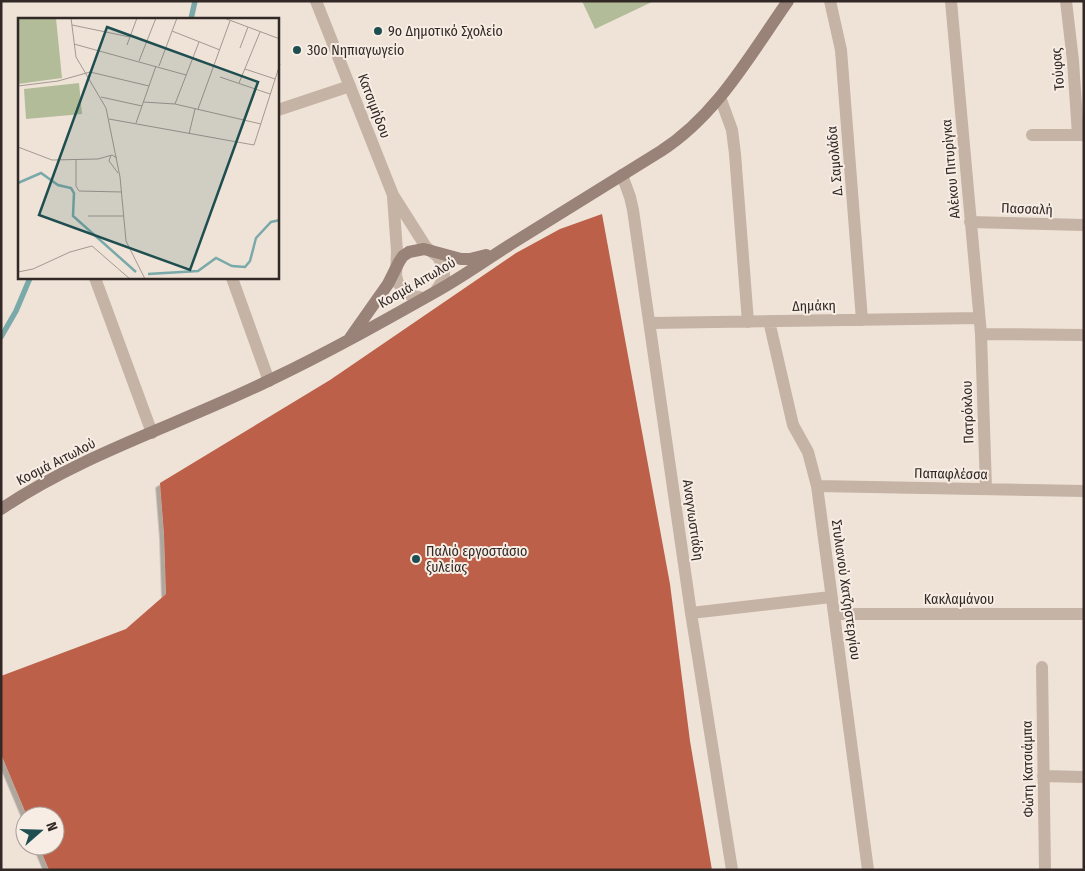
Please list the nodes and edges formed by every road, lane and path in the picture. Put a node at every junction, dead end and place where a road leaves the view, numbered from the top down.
1 (316, 1) edge
2 (788, 1) edge
3 (830, 1) edge
4 (951, 1) edge
5 (1066, 1) edge
6 (350, 86) junction
7 (720, 97) junction
8 (279, 110) edge
9 (1032, 135) dead end
10 (1081, 135) edge
11 (622, 176) junction
12 (393, 195) junction
13 (970, 222) junction
14 (1084, 225) edge
15 (431, 252) junction
16 (498, 252) junction
17 (396, 268) junction
18 (95, 279) edge
19 (232, 279) edge
20 (436, 291) junction
21 (422, 298) junction
22 (979, 318) junction
23 (862, 320) junction
24 (769, 321) junction
25 (748, 322) junction
26 (650, 323) junction
27 (980, 334) junction
28 (1084, 335) edge
29 (347, 342) junction
30 (269, 381) junction
31 (152, 433) junction
32 (817, 486) junction
33 (986, 489) junction
34 (1084, 491) edge
35 (1, 509) edge
36 (831, 597) junction
37 (691, 613) junction
38 (834, 614) junction
39 (1084, 614) edge
40 (1042, 667) dead end
41 (1043, 776) junction
42 (1084, 778) edge
43 (732, 870) edge
44 (868, 870) edge
45 (1045, 870) edge

1 - 6 street, Κατσιμήδου
2 - 7 street, Κοσμά Αιτωλού
3 - 23 street, Δ. Σαμολάδα
4 - 13 street, Αλέκου Πιτυρίγκα
5 - 10 street, Τούφας
6 - 8 street
6 - 12 street, Κατσιμήδου
7 - 11 street, Κοσμά Αιτωλού
7 - 25 street
9 - 10 street
11 - 16 street, Κοσμά Αιτωλού
11 - 26 street, Αναγνωστιάδη
12 - 15 street
12 - 17 street
13 - 14 street, Πασσαλή
13 - 22 street, Αλέκου Πιτυρίγκα
15 - 16 street
15 - 17 street
15 - 20 street
16 - 20 street, Κοσμά Αιτωλού
17 - 21 street
17 - 29 street
18 - 31 street
19 - 30 street
20 - 21 street, Κοσμά Αιτωλού
21 - 29 street, Κοσμά Αιτωλού
22 - 23 street, Δημάκη
22 - 27 street, Αλέκου Πιτυρίγκα
23 - 24 street, Δημάκη
24 - 25 street, Δημάκη
24 - 32 street, Στυλιανού Χατζηστεργίου
25 - 26 street, Δημάκη
26 - 37 street, Αναγνωστιάδη
27 - 28 street
27 - 33 street, Πατρόκλου
29 - 30 street, Κοσμά Αιτωλού
30 - 31 street, Κοσμά Αιτωλού
31 - 35 street, Κοσμά Αιτωλού
32 - 33 street, Παπαφλέσσα
32 - 36 street, Στυλιανού Χατζηστεργίου
33 - 34 street, Παπαφλέσσα
36 - 37 street
36 - 38 street, Στυλιανού Χατζηστεργίου
37 - 43 street, Αναγνωστιάδη
38 - 39 street, Κακλαμάνου
38 - 44 street, Στυλιανού Χατζηστεργίου
40 - 41 street, Φώτη Κατσιάμπα
41 - 42 street
41 - 45 street, Φώτη Κατσιάμπα

